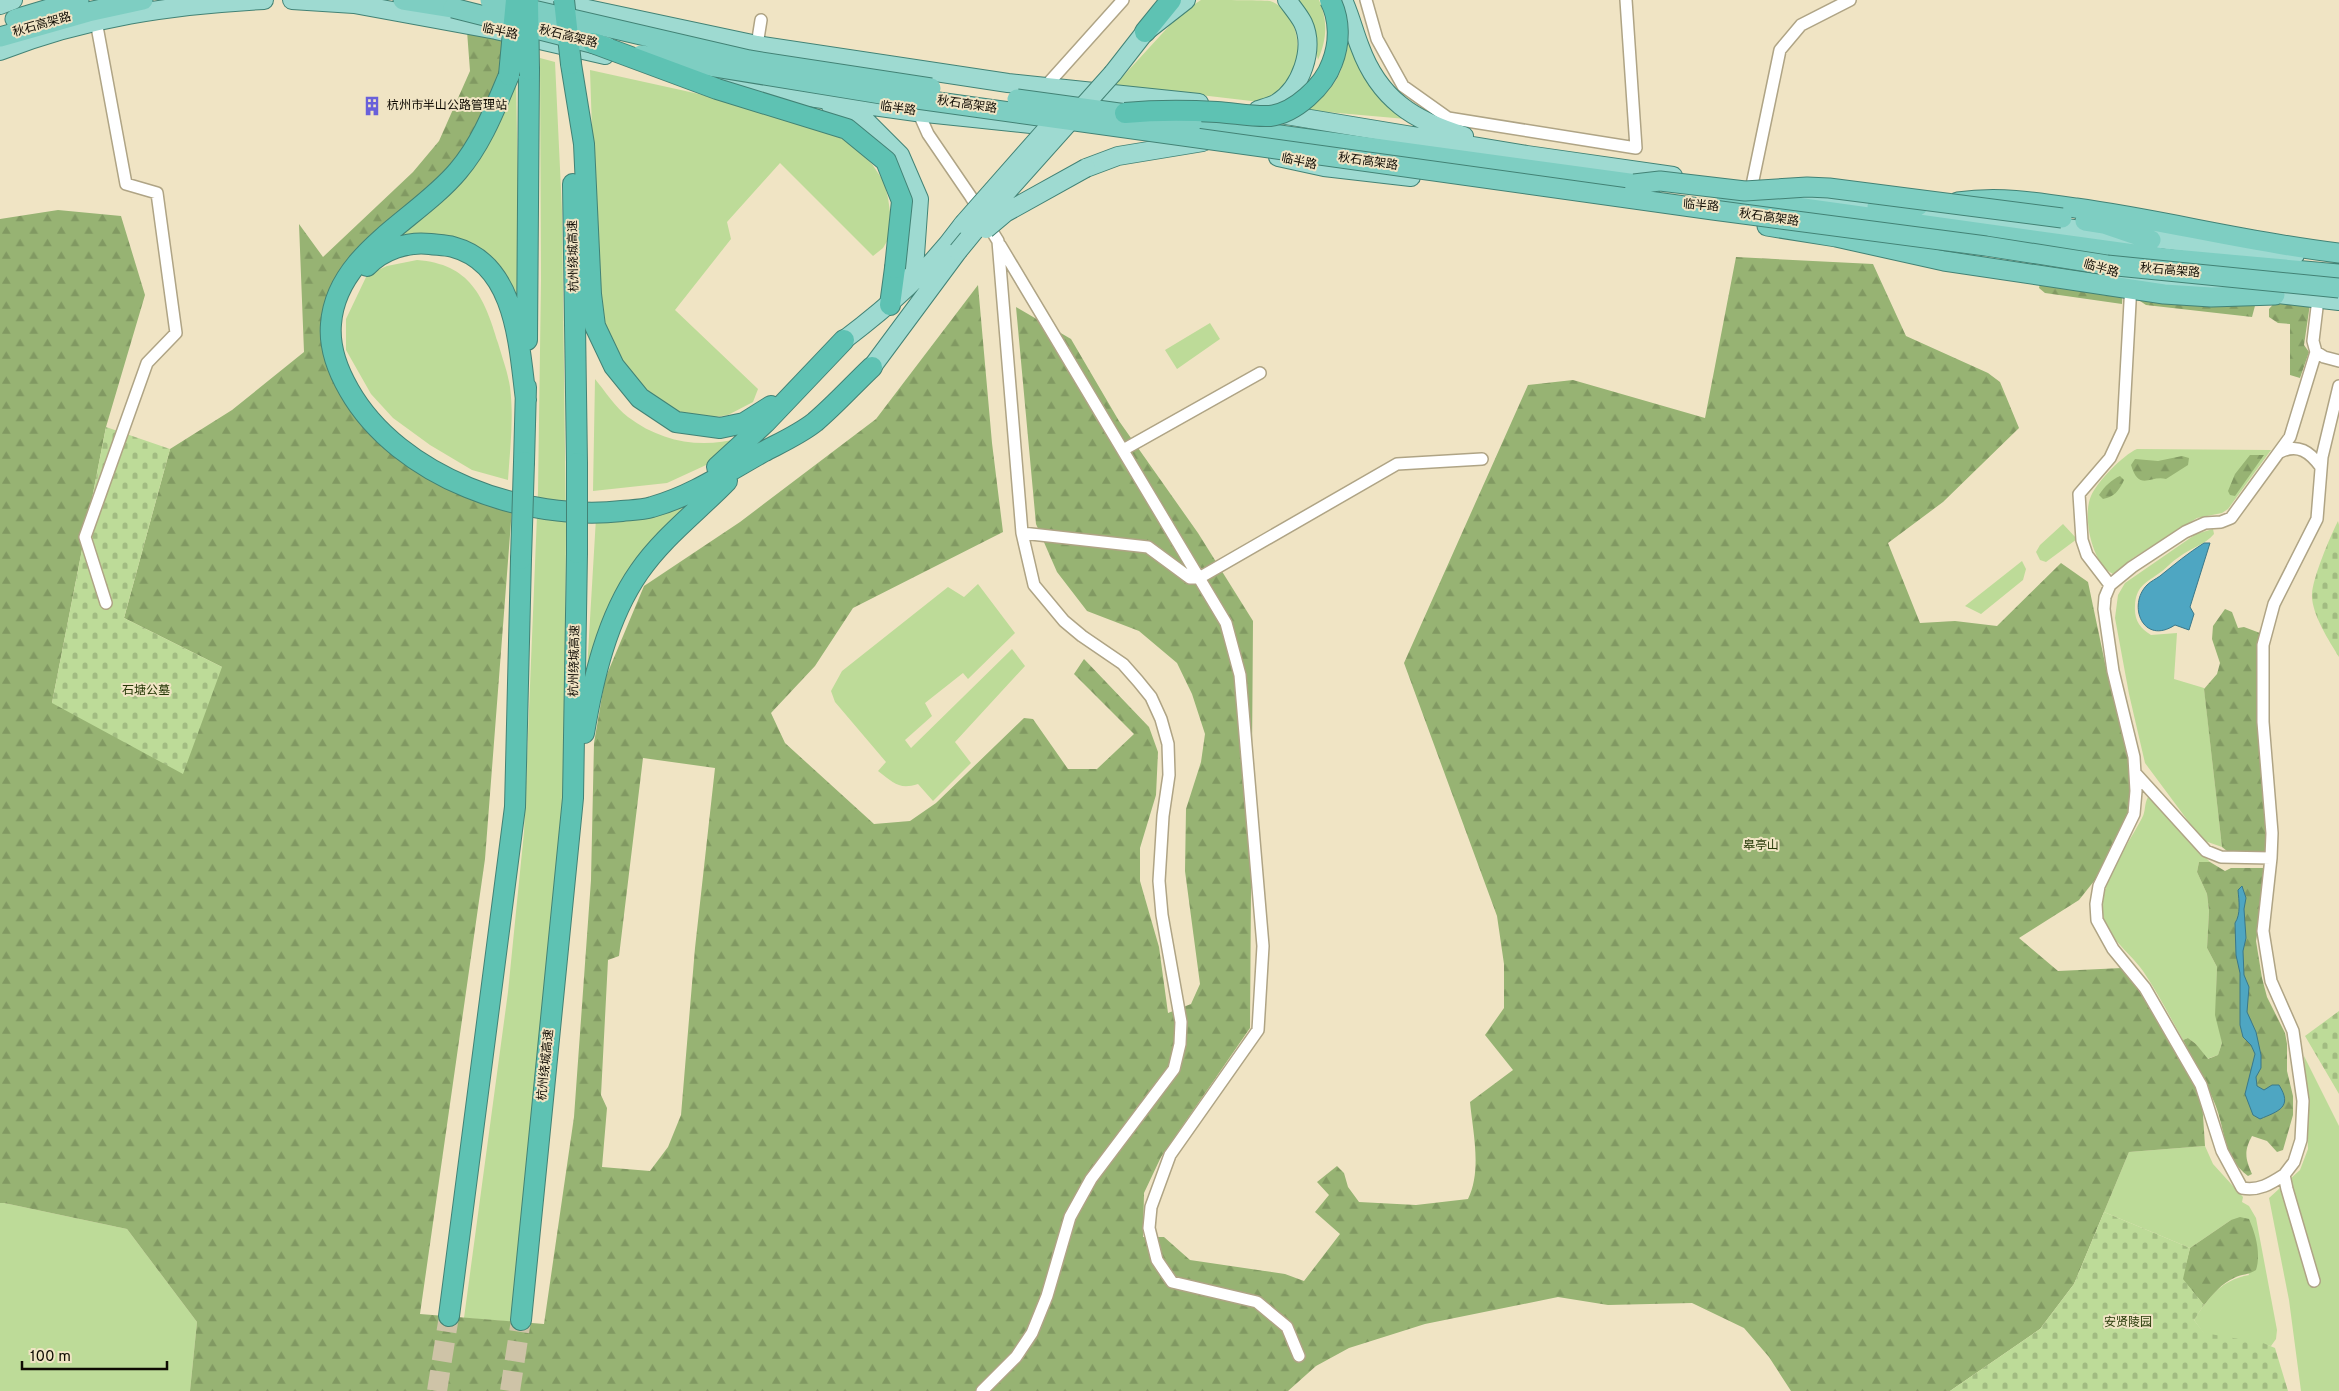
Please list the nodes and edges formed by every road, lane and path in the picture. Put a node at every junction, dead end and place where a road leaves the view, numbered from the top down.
1 (13, 0) edge
2 (79, 0) edge
3 (143, 0) edge
4 (264, 0) edge
5 (292, 0) edge
6 (403, 0) edge
7 (490, 0) edge
8 (516, 0) edge
9 (528, 0) edge
10 (545, 0) edge
11 (564, 0) edge
12 (1123, 0) edge
13 (1159, 0) edge
14 (1171, 0) edge
15 (1186, 0) edge
16 (1287, 0) edge
17 (1330, 0) edge
18 (1343, 0) edge
19 (1366, 0) edge
20 (1626, 0) edge
21 (1850, 0) edge
22 (0, 5) edge
23 (761, 20) dead end
24 (96, 21) junction
25 (0, 24) edge
26 (1145, 32) junction
27 (0, 37) edge
28 (593, 43) junction
29 (757, 45) junction
30 (0, 51) edge
31 (571, 64) junction
32 (1109, 68) junction
33 (914, 69) junction
34 (1045, 87) junction
35 (787, 94) junction
36 (1258, 110) junction
37 (916, 112) junction
38 (1124, 113) junction
39 (1204, 142) junction
40 (1527, 155) junction
41 (1634, 184) junction
42 (1752, 185) junction
43 (1877, 206) junction
44 (1713, 210) junction
45 (1922, 233) junction
46 (2151, 240) junction
47 (998, 241) junction
48 (958, 251) junction
49 (2339, 253) edge
50 (2339, 260) edge
51 (2339, 274) edge
52 (2131, 277) junction
53 (2278, 288) junction
54 (2339, 288) edge
55 (2318, 299) junction
56 (2339, 301) edge
57 (890, 305) junction
58 (844, 340) joint
59 (2316, 352) junction
60 (2339, 362) edge
61 (872, 366) joint
62 (1260, 373) dead end
63 (800, 384) junction
64 (2339, 386) edge
65 (526, 400) junction
66 (1123, 450) junction
67 (2280, 452) junction
68 (1482, 459) dead end
69 (746, 462) junction
70 (2322, 467) junction
71 (1022, 533) junction
72 (1199, 578) junction
73 (2110, 585) junction
74 (106, 603) dead end
75 (2136, 774) junction
76 (573, 798) junction
77 (2272, 858) junction
78 (2284, 1175) junction
79 (2314, 1281) dead end
80 (449, 1316) tunnel mouth
81 (521, 1320) tunnel mouth
82 (1299, 1356) dead end
83 (982, 1391) edge

1 - 22 main road
2 - 25 highway, 秋石高架路
3 - 27 highway, 秋石高架路
4 - 24 main road
5 - 35 main road, 临半路
6 - 28 highway, 秋石高架路, bridge
7 - 38 highway, 秋石高架路, bridge
8 - 69 highway, bridge
9 - 65 highway, bridge
10 - 29 main road
11 - 31 highway, 杭州绕城高速, bridge
12 - 34 street
13 - 32 main road
14 - 26 highway
15 - 26 main road
16 - 36 main road
17 - 38 highway, bridge
18 - 40 main road
19 - 20 street
21 - 42 street
23 - 29 street
24 - 30 main road
24 - 74 street
26 - 32 main road
28 - 44 highway, 秋石高架路, bridge
28 - 57 highway, bridge
29 - 33 main road
31 - 63 highway
31 - 76 highway, 杭州绕城高速, bridge
32 - 48 main road, bridge
32 - 57 main road, bridge
33 - 34 main road
33 - 37 street
34 - 36 main road
35 - 37 main road, 临半路
35 - 57 main road
36 - 40 main road
37 - 39 main road, 临半路
37 - 47 street
38 - 41 highway, 秋石高架路, bridge
39 - 45 main road, 临半路
39 - 48 main road, bridge
40 - 42 main road
41 - 46 highway, bridge
41 - 51 highway, 秋石高架路, bridge
42 - 43 main road
43 - 46 main road
43 - 49 highway
44 - 53 highway, 秋石高架路, bridge
44 - 53 highway, bridge
45 - 52 main road, 临半路
45 - 53 highway, bridge
46 - 50 main road
47 - 66 street
47 - 71 street
48 - 61 main road
52 - 53 main road, 临半路
52 - 73 street
53 - 54 highway, 秋石高架路, bridge
53 - 55 main road, 临半路
55 - 56 main road, 临半路
55 - 59 street
57 - 58 main road
58 - 63 highway
59 - 60 street
59 - 67 street
61 - 69 highway
62 - 66 street
63 - 65 highway
64 - 70 street
65 - 80 highway, bridge
66 - 72 street
67 - 70 street
67 - 73 street
68 - 72 street
69 - 76 highway
70 - 77 street
71 - 72 street
71 - 83 street
72 - 82 street
73 - 75 street
75 - 77 street
75 - 78 street
76 - 81 highway, 杭州绕城高速
77 - 78 street
78 - 79 street

